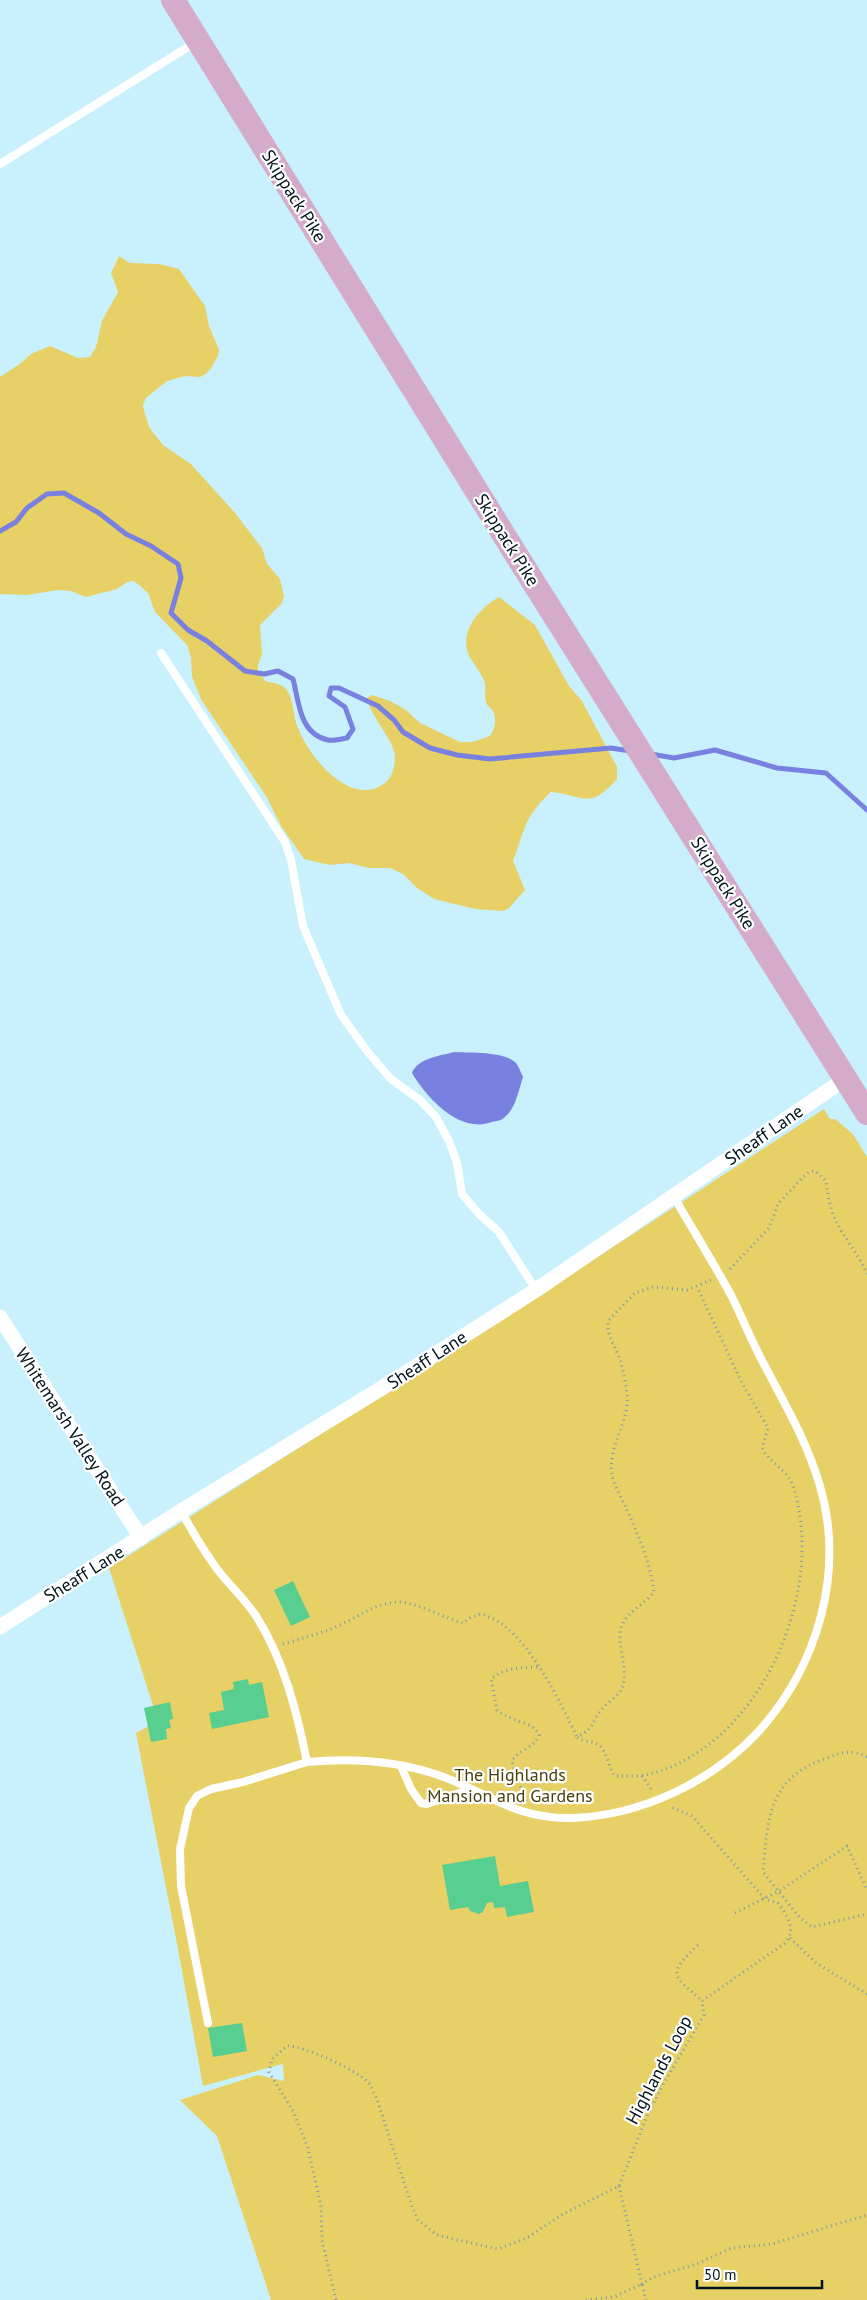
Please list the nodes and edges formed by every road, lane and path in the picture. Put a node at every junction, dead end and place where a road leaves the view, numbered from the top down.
1 (172, 0) edge
2 (198, 40) junction
3 (0, 164) edge
4 (161, 654) dead end
5 (846, 1079) junction
6 (867, 1113) edge
7 (674, 1197) junction
8 (867, 1274) edge
9 (719, 1276) junction
10 (697, 1287) junction
11 (536, 1290) junction
12 (0, 1317) edge
13 (181, 1511) junction
14 (141, 1538) junction
15 (0, 1627) edge
16 (272, 1648) junction
17 (538, 1667) junction
18 (577, 1737) junction
19 (867, 1758) edge
20 (308, 1762) junction
21 (401, 1766) junction
22 (642, 1776) junction
23 (471, 1789) junction
24 (656, 1800) junction
25 (526, 1812) junction
26 (867, 1890) edge
27 (780, 1891) junction
28 (765, 1899) junction
29 (736, 1914) dead end
30 (867, 1914) edge
31 (790, 1938) junction
32 (698, 1945) dead end
33 (867, 1994) edge
34 (702, 2001) junction
35 (208, 2023) dead end
36 (619, 2186) junction
37 (867, 2215) edge
38 (642, 2284) junction
39 (336, 2300) edge
40 (586, 2300) edge
41 (646, 2300) edge

1 - 2 main road, Skippack Pike
2 - 3 lane
2 - 5 main road, Skippack Pike
4 - 11 lane
5 - 6 main road, Skippack Pike
5 - 7 street, Sheaff Lane
7 - 9 lane
7 - 11 street, Sheaff Lane
8 - 9 path
9 - 10 path
9 - 24 lane
10 - 18 path
10 - 22 path
11 - 13 street, Sheaff Lane
12 - 14 street, Whitemarsh Valley Road
13 - 14 street, Sheaff Lane
13 - 16 lane
14 - 15 street, Sheaff Lane
16 - 17 path
16 - 20 lane
17 - 18 path
17 - 25 path
18 - 22 path
19 - 27 path
20 - 21 lane
20 - 35 lane
21 - 23 lane
21 - 23 lane
22 - 24 path
23 - 25 lane
24 - 25 lane
24 - 28 path
26 - 27 path
27 - 28 path
27 - 30 path
28 - 29 path
28 - 31 path
31 - 33 path
31 - 34 path, Highlands Loop
32 - 34 path
34 - 36 path, Highlands Loop
36 - 38 path
36 - 39 path
37 - 38 path
38 - 40 path
38 - 41 path

